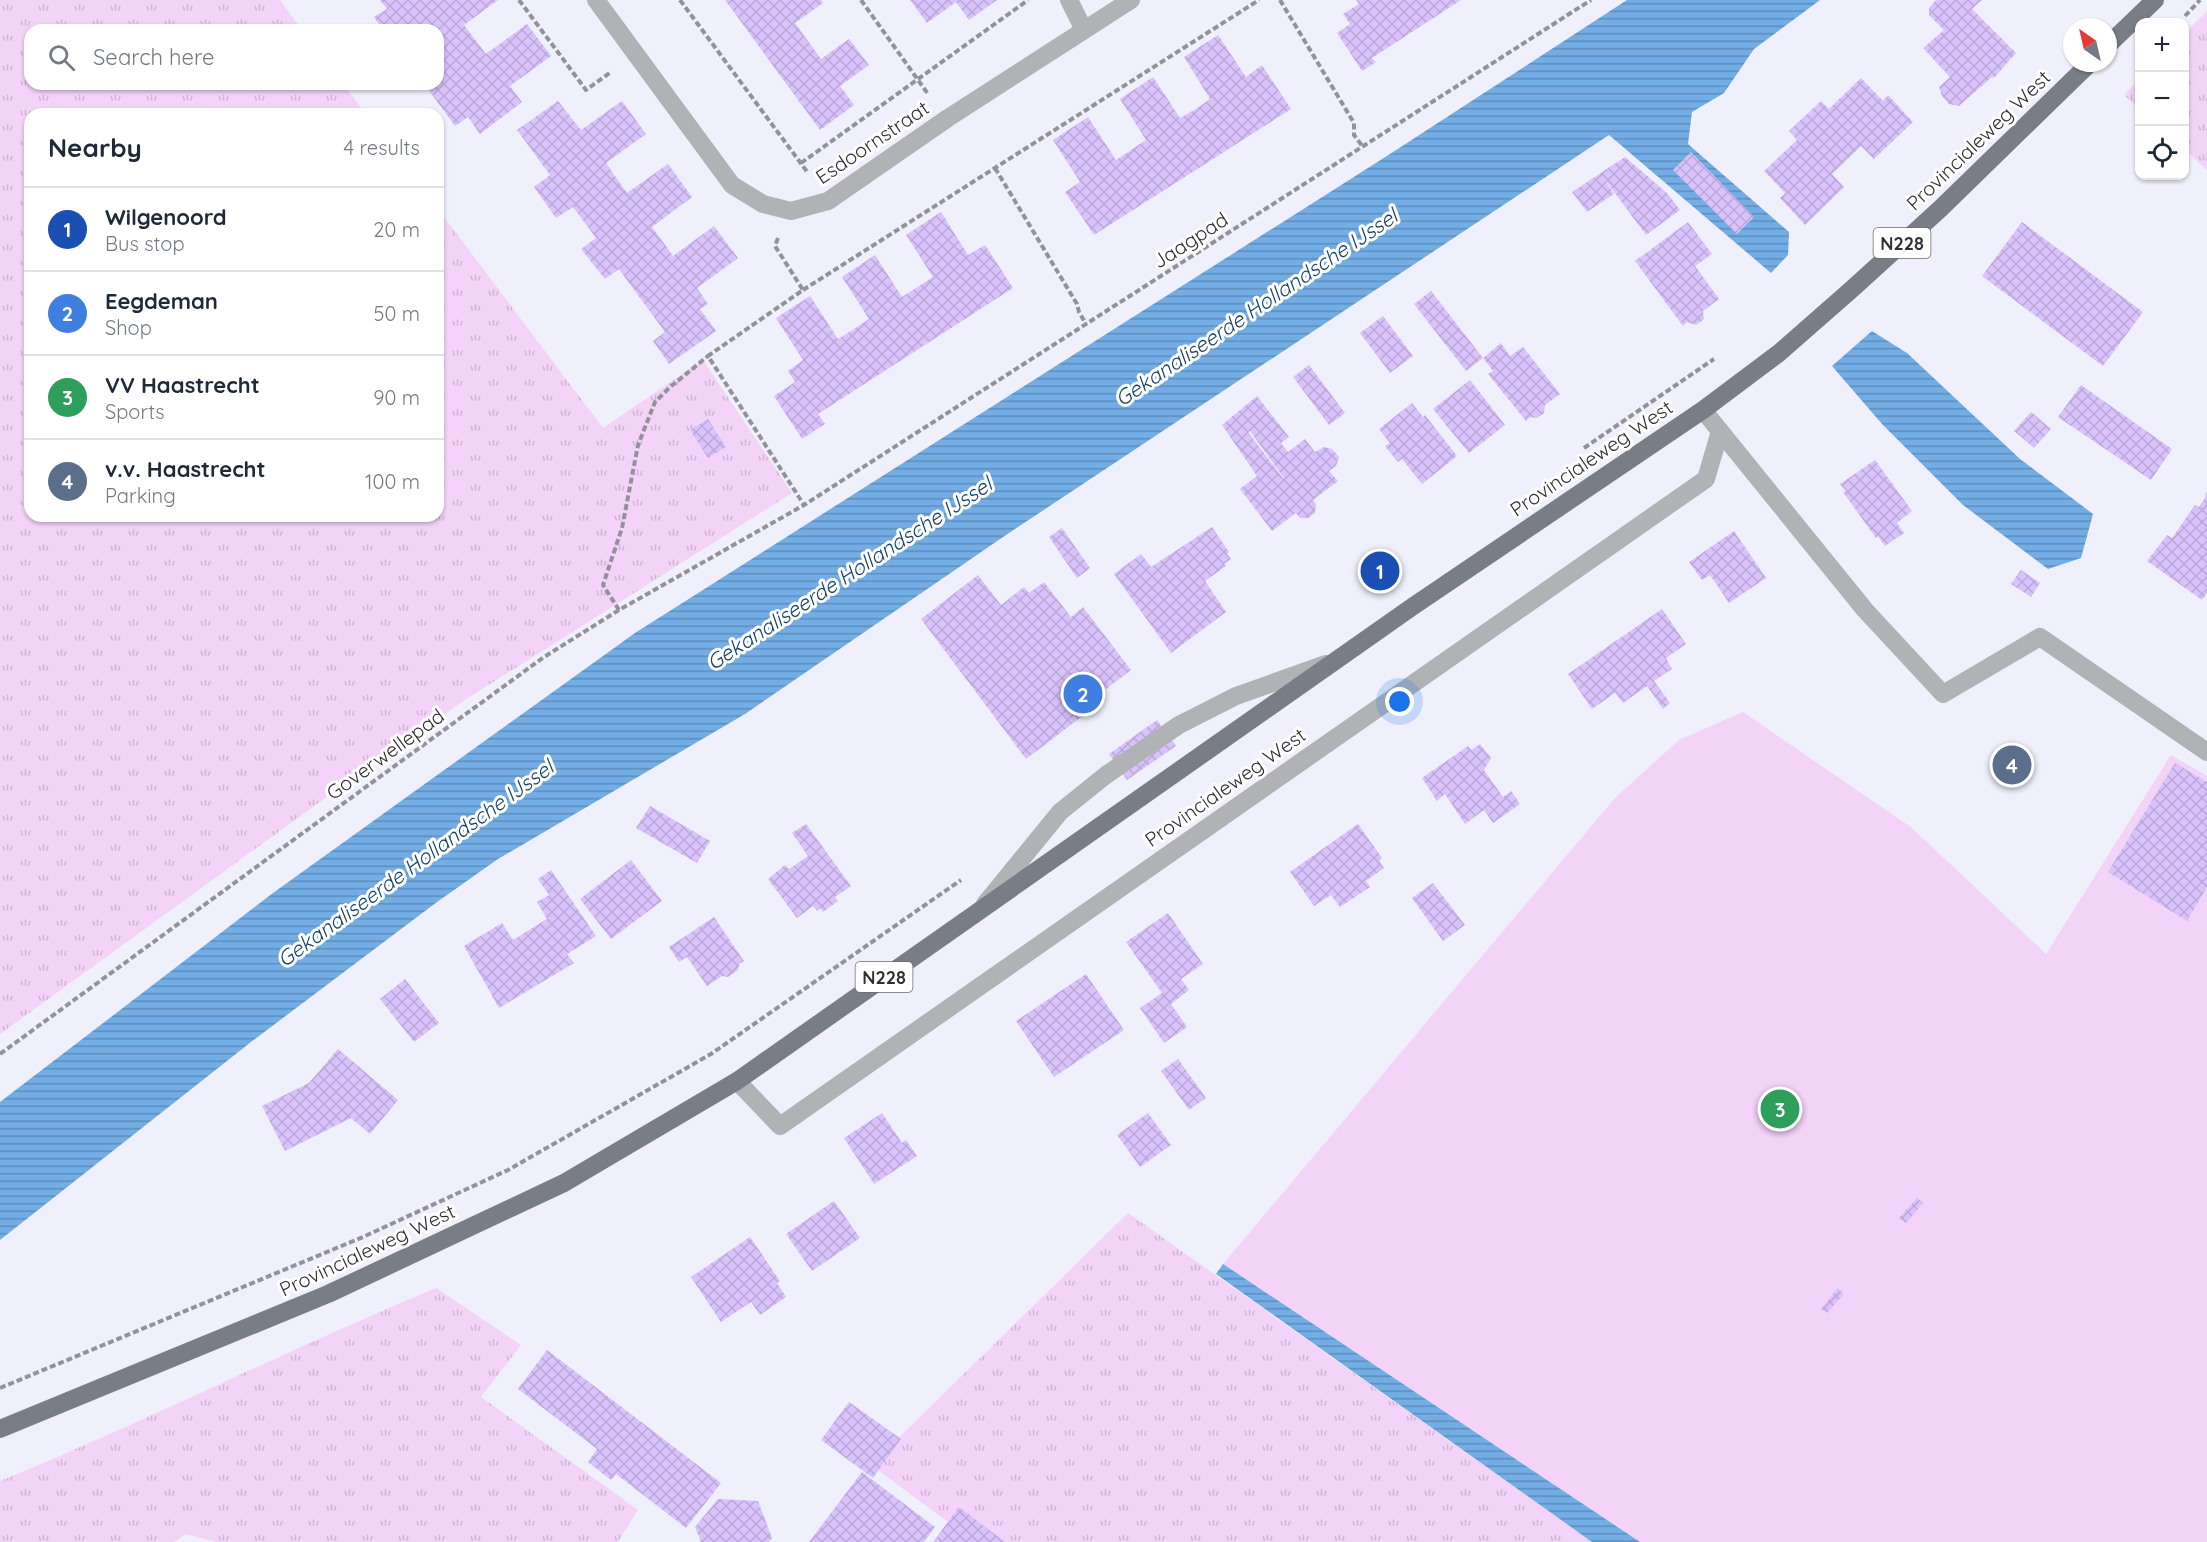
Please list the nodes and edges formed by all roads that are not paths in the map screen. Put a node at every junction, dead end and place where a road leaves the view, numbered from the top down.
1 (596, 0) edge
2 (1069, 0) edge
3 (1131, 0) edge
4 (2155, 0) edge
5 (1084, 30) junction
6 (2117, 36) edge
7 (2081, 72) edge
8 (1702, 410) junction
9 (1720, 431) junction
10 (1333, 661) junction
11 (2207, 752) edge
12 (982, 907) junction
13 (737, 1081) junction
14 (0, 1429) edge

1 - 5 street, Esdoornstraat
2 - 5 street
3 - 5 street, Esdoornstraat
4 - 6 main road
7 - 8 main road, Provincialeweg West / N228
8 - 9 street, Provincialeweg West
8 - 10 main road, Provincialeweg West / N228
9 - 11 street, Provincialeweg West
9 - 13 street, Provincialeweg West
10 - 12 main road, Provincialeweg West / N228
10 - 12 street
12 - 13 main road, Provincialeweg West / N228
13 - 14 main road, Provincialeweg West / N228

